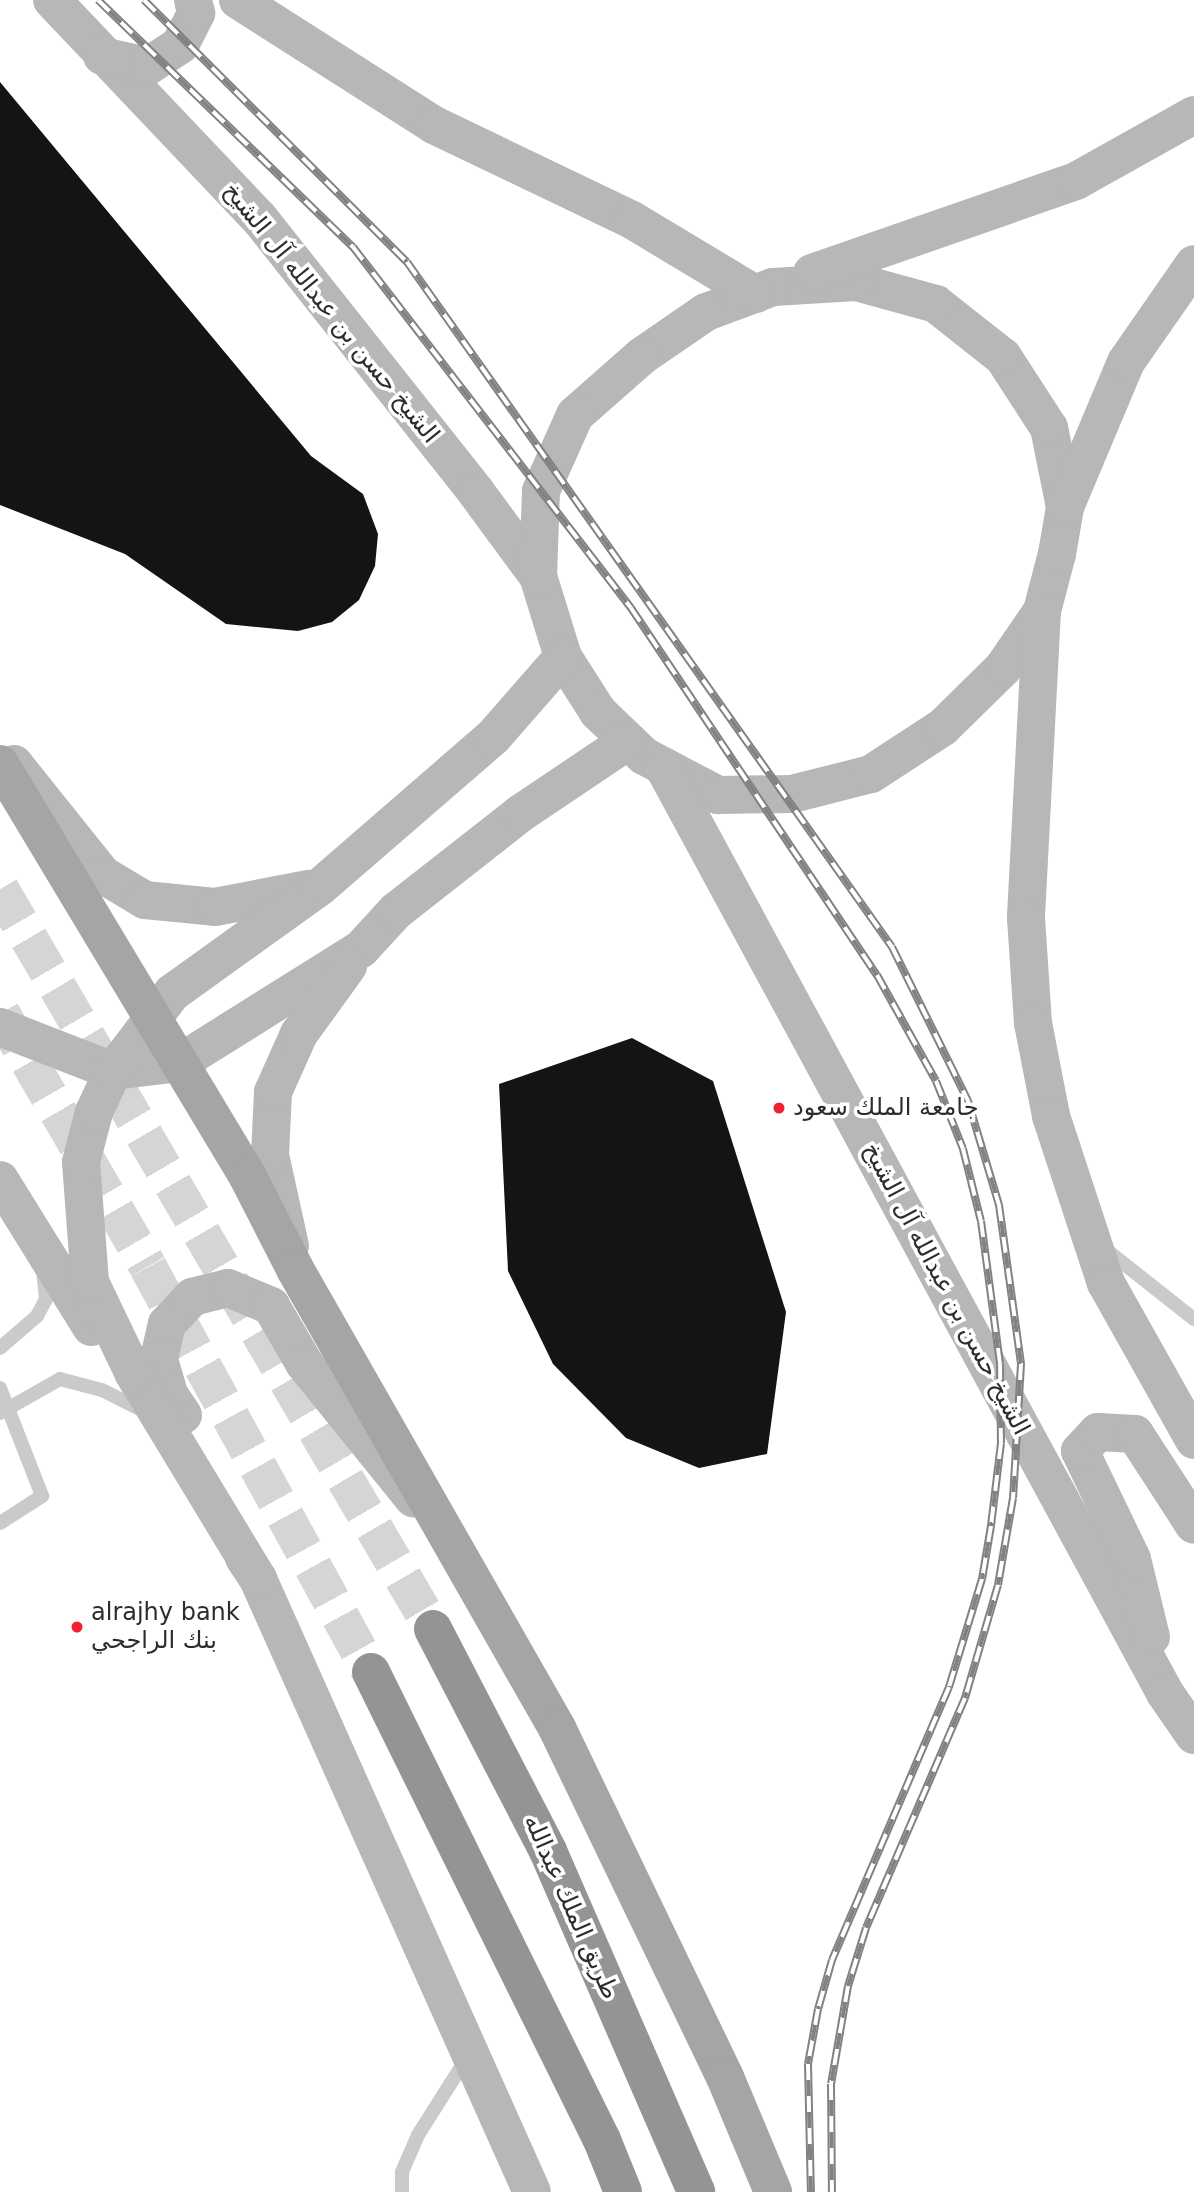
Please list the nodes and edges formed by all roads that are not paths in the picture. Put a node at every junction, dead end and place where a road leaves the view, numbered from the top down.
1 (52, 0) edge
2 (193, 0) edge
3 (238, 0) edge
4 (102, 56) junction
5 (1194, 115) edge
6 (1194, 264) edge
7 (764, 290) junction
8 (1065, 507) junction
9 (538, 576) junction
10 (1042, 611) junction
11 (563, 657) junction
12 (628, 741) junction
13 (0, 746) edge
14 (0, 765) edge
15 (663, 766) junction
16 (321, 886) junction
17 (361, 949) junction
18 (151, 1018) junction
19 (0, 1027) edge
20 (179, 1063) junction
21 (113, 1071) junction
22 (0, 1180) edge
23 (1090, 1236) junction
24 (42, 1247) junction
25 (295, 1269) junction
26 (1194, 1319) edge
27 (0, 1348) edge
28 (0, 1388) edge
29 (5, 1410) edge
30 (142, 1410) junction
31 (1194, 1440) edge
32 (0, 1524) edge
33 (1194, 1525) edge
34 (467, 1564) junction
35 (258, 1579) junction
36 (433, 1629) tunnel mouth
37 (371, 1672) tunnel mouth
38 (1165, 1693) junction
39 (1194, 1735) edge
40 (470, 2052) junction
41 (402, 2192) edge
42 (533, 2192) edge
43 (623, 2192) edge
44 (696, 2192) edge
45 (773, 2192) edge

1 - 4 main road, الشيخ حسن بن عبدالله آل الشيخ
2 - 4 main road
3 - 7 main road
4 - 9 main road, الشيخ حسن بن عبدالله آل الشيخ
5 - 7 main road
6 - 8 main road
7 - 8 main road, الشيخ حسن بن عبدالله آل الشيخ
7 - 9 main road, الشيخ حسن بن عبدالله آل الشيخ
8 - 10 main road, الشيخ حسن بن عبدالله آل الشيخ
9 - 11 main road, الشيخ حسن بن عبدالله آل الشيخ
10 - 15 main road, الشيخ حسن بن عبدالله آل الشيخ
10 - 23 main road, الشيخ حسن بن عبدالله آل الشيخ
11 - 12 main road, الشيخ حسن بن عبدالله آل الشيخ
11 - 16 main road
12 - 15 main road, الشيخ حسن بن عبدالله آل الشيخ
12 - 17 main road
13 - 16 main road
14 - 18 main road
15 - 38 main road, الشيخ حسن بن عبدالله آل الشيخ
16 - 18 main road
17 - 20 main road
17 - 25 main road
18 - 20 main road
18 - 21 main road
19 - 21 main road
20 - 21 main road
20 - 25 main road
21 - 35 main road
22 - 24 main road
23 - 26 lane
23 - 31 main road, الشيخ حسن بن عبدالله آل الشيخ
24 - 27 lane
24 - 30 main road
25 - 34 main road
28 - 29 lane
29 - 30 lane
29 - 32 lane
30 - 35 main road
33 - 38 main road
34 - 35 main road
34 - 45 main road
35 - 40 main road
36 - 44 highway, طريق الملك عبدالله
37 - 43 highway
38 - 39 main road, الشيخ حسن بن عبدالله آل الشيخ
40 - 41 lane
40 - 42 main road

